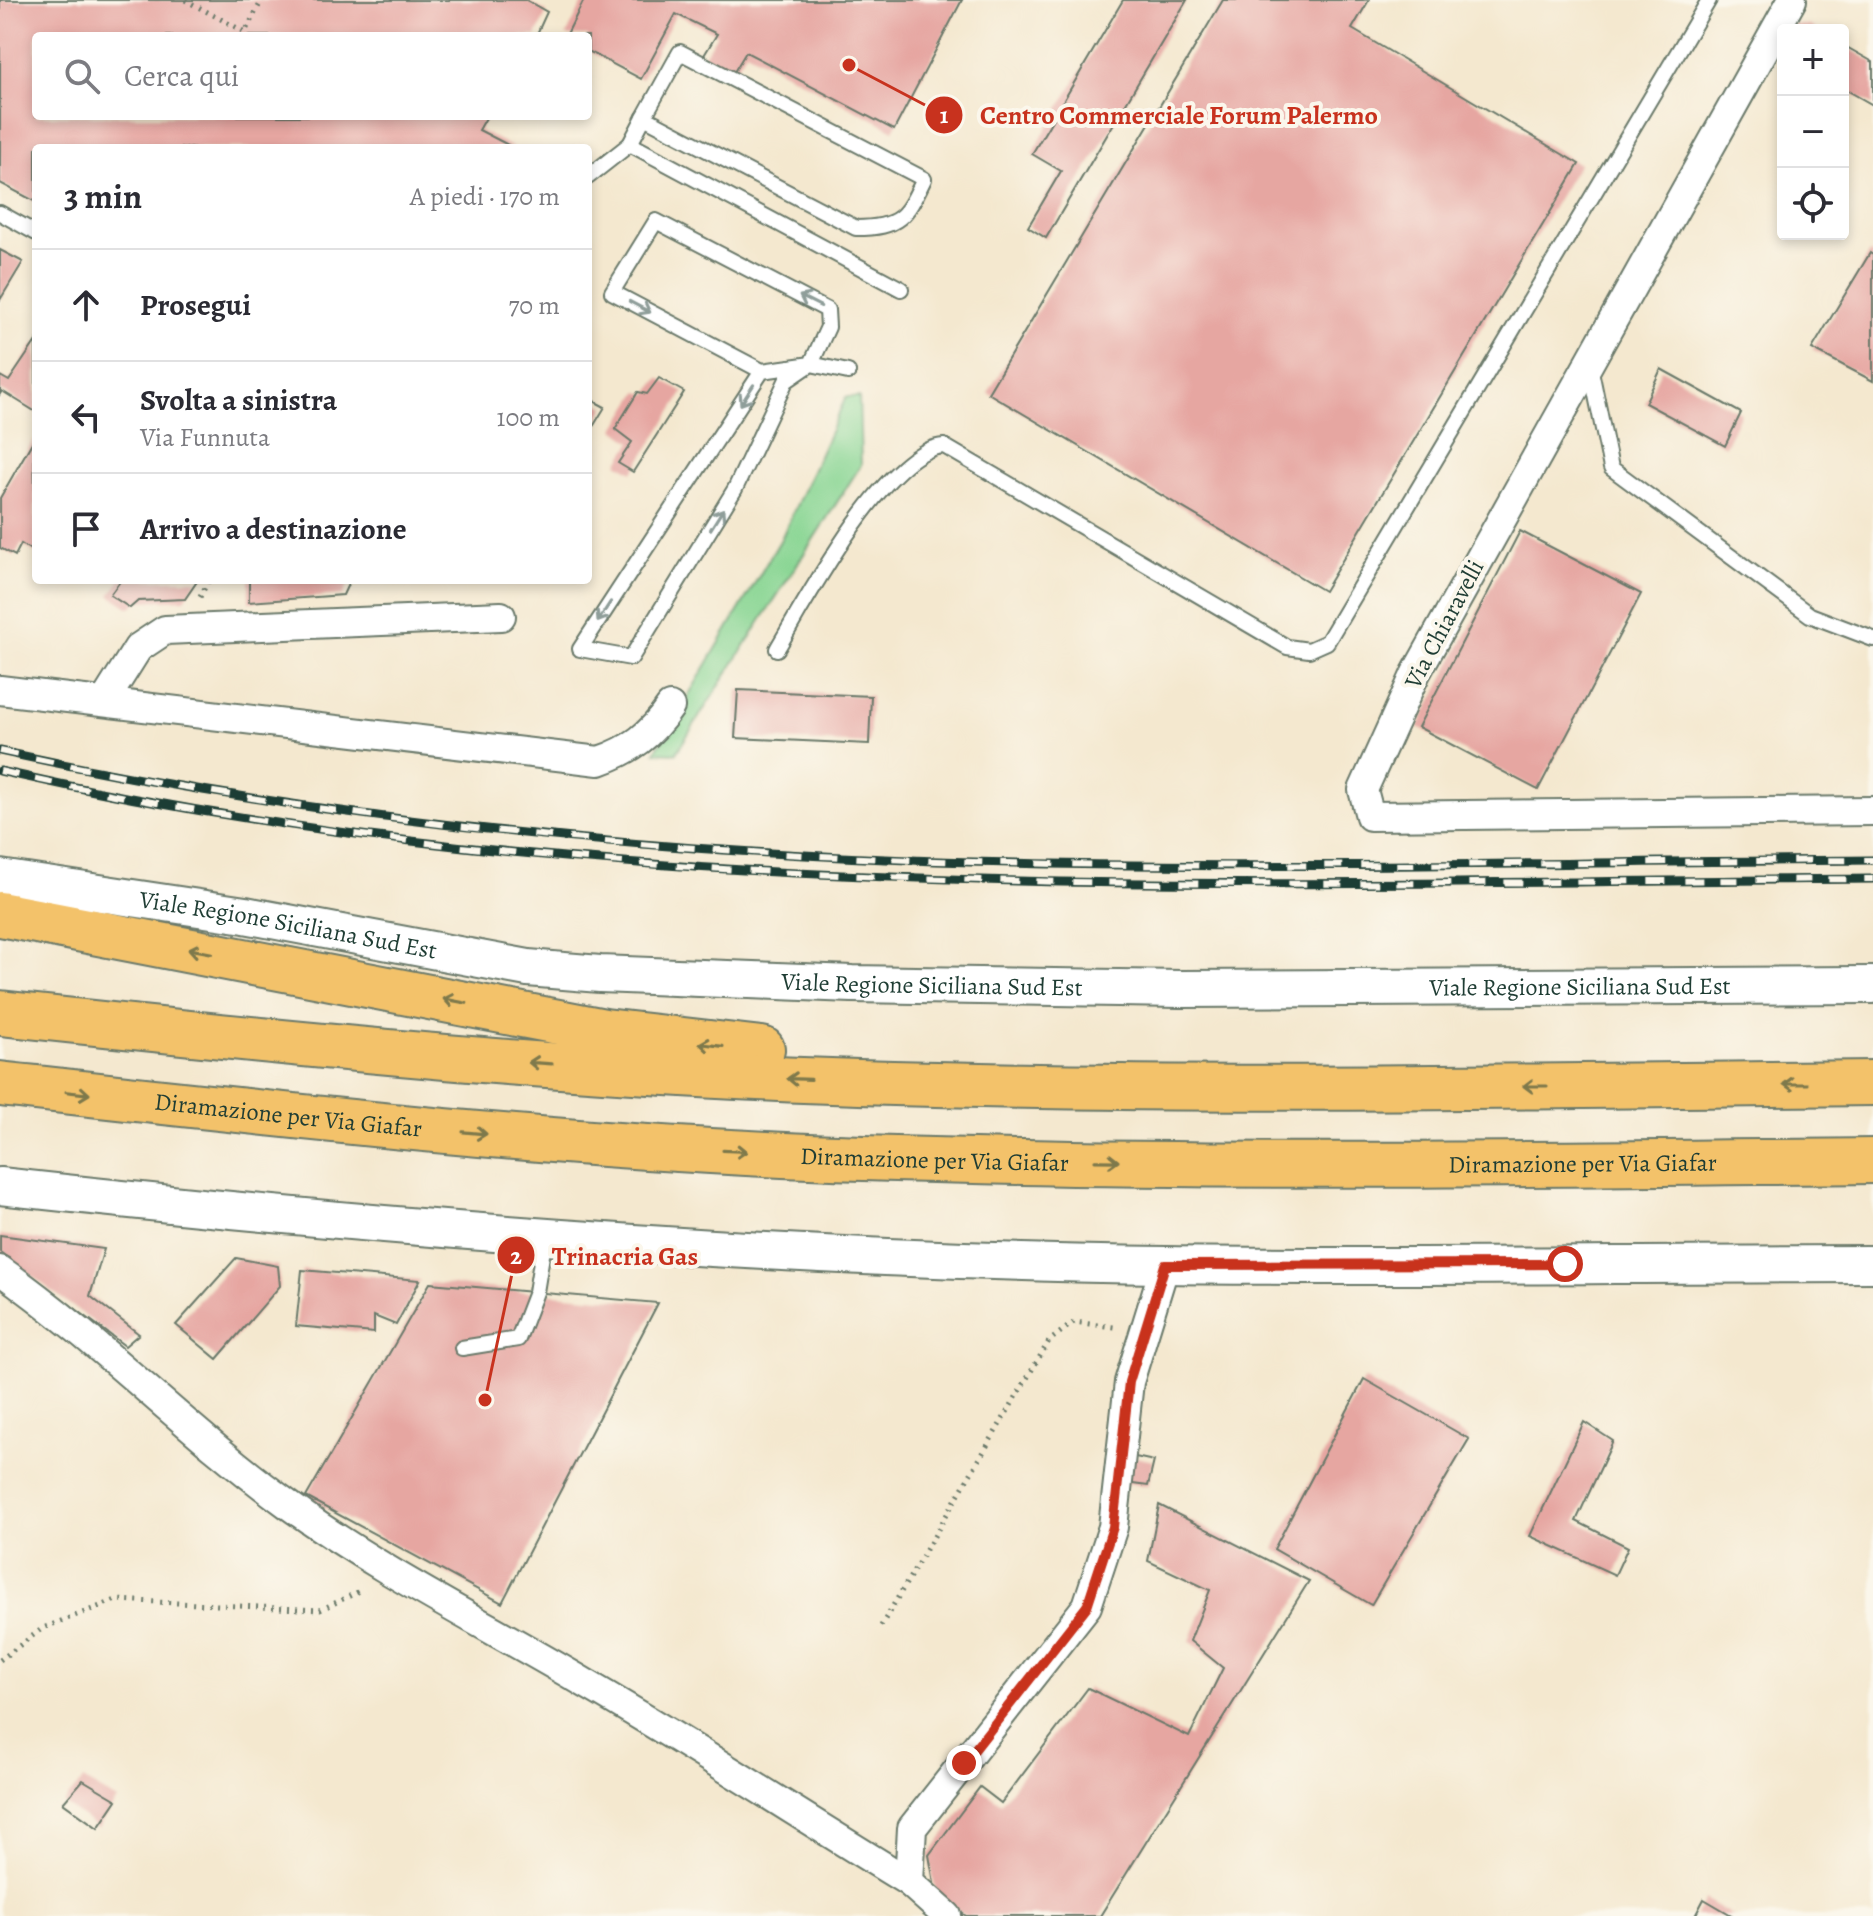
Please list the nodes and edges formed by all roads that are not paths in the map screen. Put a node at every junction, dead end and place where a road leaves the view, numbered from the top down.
1 (1709, 0) edge
2 (1792, 0) edge
3 (644, 117) junction
4 (630, 144) junction
5 (592, 174) edge
6 (0, 213) edge
7 (32, 231) edge
8 (901, 289) dead end
9 (1589, 361) junction
10 (811, 364) junction
11 (762, 371) junction
12 (848, 372) dead end
13 (501, 616) dead end
14 (1873, 639) edge
15 (777, 649) dead end
16 (0, 690) edge
17 (104, 702) junction
18 (670, 707) dead end
19 (1873, 811) edge
20 (0, 878) edge
21 (0, 914) edge
22 (1873, 985) edge
23 (0, 1013) edge
24 (1873, 1083) edge
25 (0, 1084) edge
26 (1319, 1088) junction
27 (1873, 1161) edge
28 (0, 1186) edge
29 (545, 1237) junction
30 (1873, 1264) edge
31 (1165, 1265) junction
32 (0, 1270) edge
33 (462, 1348) dead end
34 (909, 1882) junction
35 (947, 1916) edge

1 - 15 lane
2 - 9 street, Via Chiaravelli
3 - 3 lane
3 - 4 lane
4 - 5 lane
4 - 8 lane
6 - 7 lane
9 - 14 lane
9 - 19 street, Via Chiaravelli
10 - 11 lane
10 -> 11 lane
11 -> 10 lane
10 - 12 lane
13 - 17 street
16 - 17 street
17 - 18 street
20 - 22 street, Viale Regione Siciliana Sud Est
26 -> 21 highway
26 -> 23 highway
24 -> 26 highway
25 -> 27 highway, Diramazione per Via Giafar
28 - 29 street
29 - 31 street
29 - 33 lane
30 - 31 street
31 - 34 street
32 - 34 street
34 - 35 street

